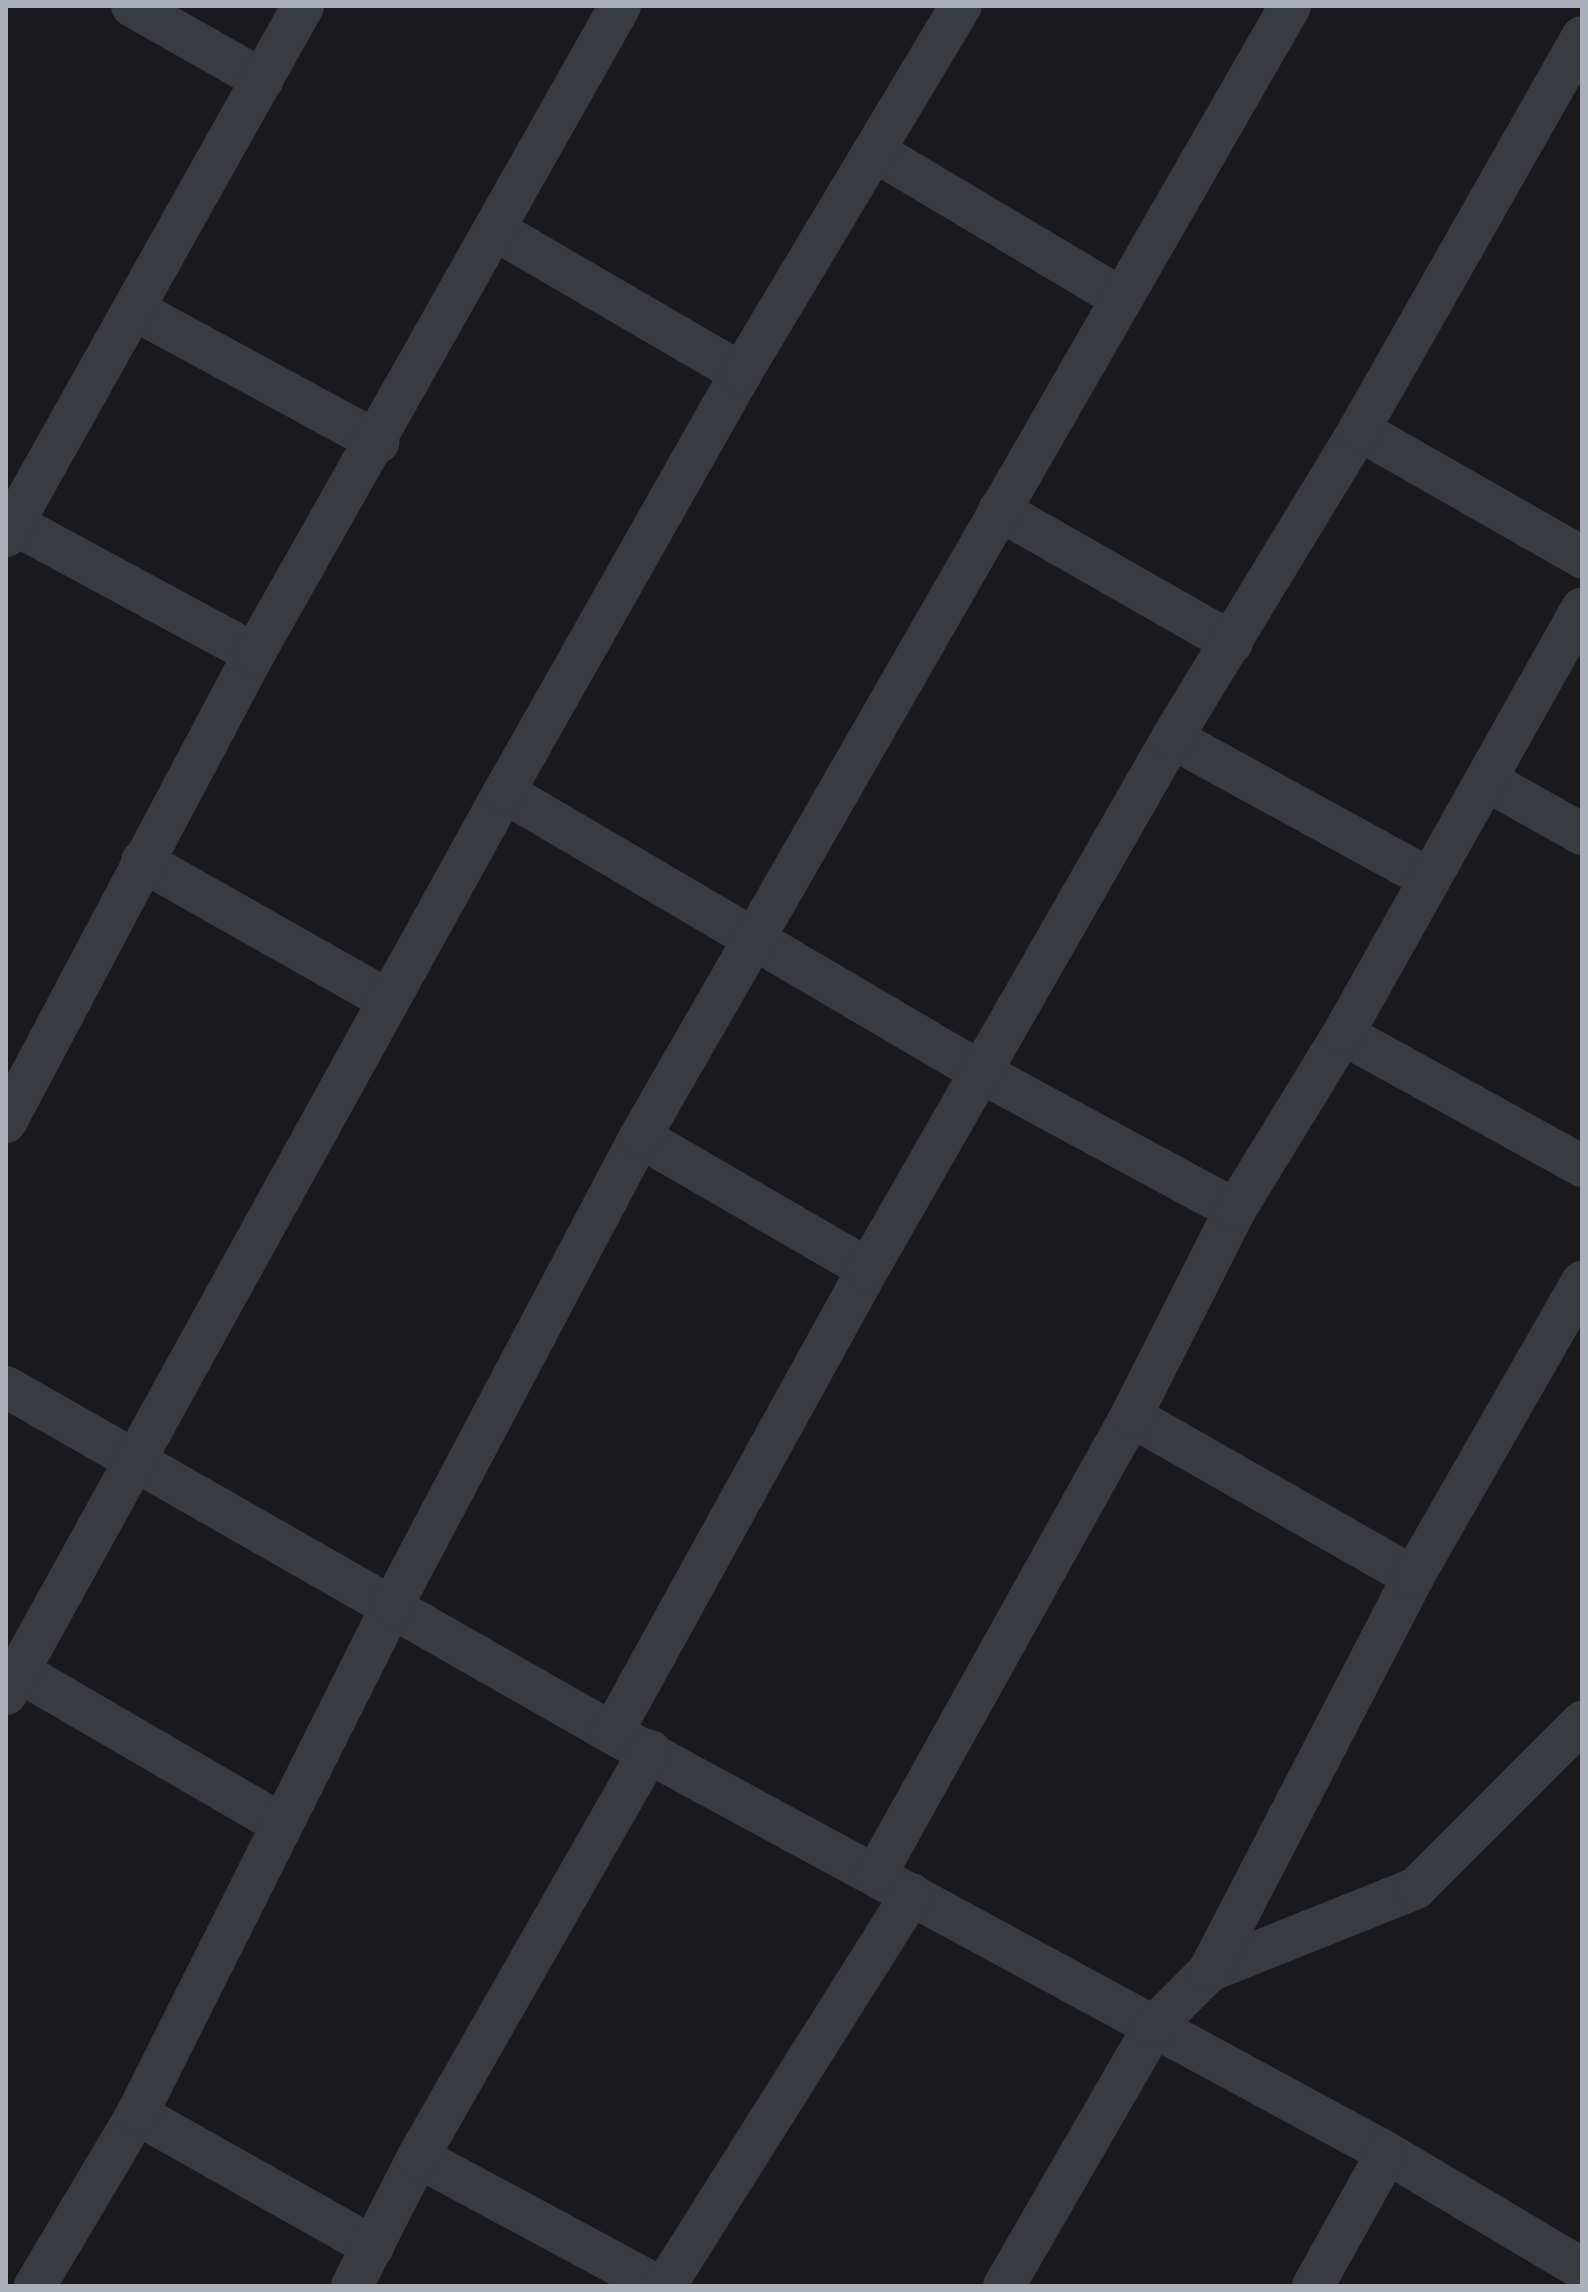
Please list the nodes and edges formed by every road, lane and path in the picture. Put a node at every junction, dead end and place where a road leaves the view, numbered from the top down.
1 (132, 6) edge
2 (303, 6) edge
3 (961, 6) edge
4 (1290, 6) edge
5 (605, 11) edge
6 (1582, 37) edge
7 (262, 80) junction
8 (876, 152) junction
9 (495, 230) junction
10 (1118, 296) junction
11 (135, 310) junction
12 (741, 373) junction
13 (1359, 430) junction
14 (378, 442) junction
15 (999, 510) junction
16 (10, 530) edge
17 (1582, 557) edge
18 (1582, 608) edge
19 (1232, 643) junction
20 (254, 654) junction
21 (1172, 738) junction
22 (1486, 780) junction
23 (504, 792) junction
24 (1582, 834) edge
25 (142, 861) junction
26 (1430, 879) junction
27 (750, 938) junction
28 (388, 1000) junction
29 (1343, 1034) junction
30 (982, 1073) junction
31 (6, 1122) edge
32 (640, 1137) junction
33 (1582, 1166) edge
34 (1235, 1210) junction
35 (868, 1269) junction
36 (1582, 1282) edge
37 (6, 1387) edge
38 (1131, 1416) junction
39 (134, 1460) junction
40 (1413, 1577) junction
41 (393, 1604) junction
42 (12, 1683) edge
43 (1582, 1722) edge
44 (612, 1733) junction
45 (650, 1751) junction
46 (281, 1824) junction
47 (894, 1884) junction
48 (1209, 1971) junction
49 (1154, 2026) junction
50 (137, 2114) junction
51 (1387, 2153) junction
52 (418, 2157) junction
53 (373, 2247) junction
54 (1582, 2269) edge
55 (35, 2286) edge
56 (352, 2286) edge
57 (658, 2286) edge
58 (665, 2286) edge
59 (1004, 2286) edge
60 (1313, 2286) edge

1 - 7 street
2 - 7 street
3 - 8 street
4 - 10 street
5 - 9 street
6 - 13 street
7 - 11 street
8 - 10 street
8 - 12 street
9 - 12 street
9 - 14 street
10 - 15 street
11 - 14 street
11 - 16 street
12 - 23 street
13 - 17 street
13 - 19 street
14 - 20 street
15 - 19 street
15 - 27 street
16 - 20 street
18 - 22 street
19 - 21 street
20 - 25 street
21 - 26 street
21 - 30 street
22 - 24 street
22 - 26 street
23 - 27 street
23 - 28 street
25 - 28 street
25 - 31 street
26 - 29 street
27 - 30 street
27 - 32 street
28 - 39 street
29 - 33 street
29 - 34 street
30 - 34 street
30 - 35 street
32 - 35 street
32 - 41 street
34 - 38 street
35 - 44 street
36 - 40 street
37 - 39 street
38 - 40 street
38 - 47 street
39 - 41 street
39 - 42 street
40 - 48 street
41 - 44 street
41 - 46 street
42 - 46 street
43 - 48 street
44 - 45 street
45 - 47 street
45 - 52 street
46 - 50 street
47 - 49 street
47 - 58 street
48 - 49 street
49 - 51 street
49 - 59 street
50 - 53 street
50 - 55 street
51 - 54 street
51 - 60 street
52 - 53 street
52 - 57 street
53 - 56 street

